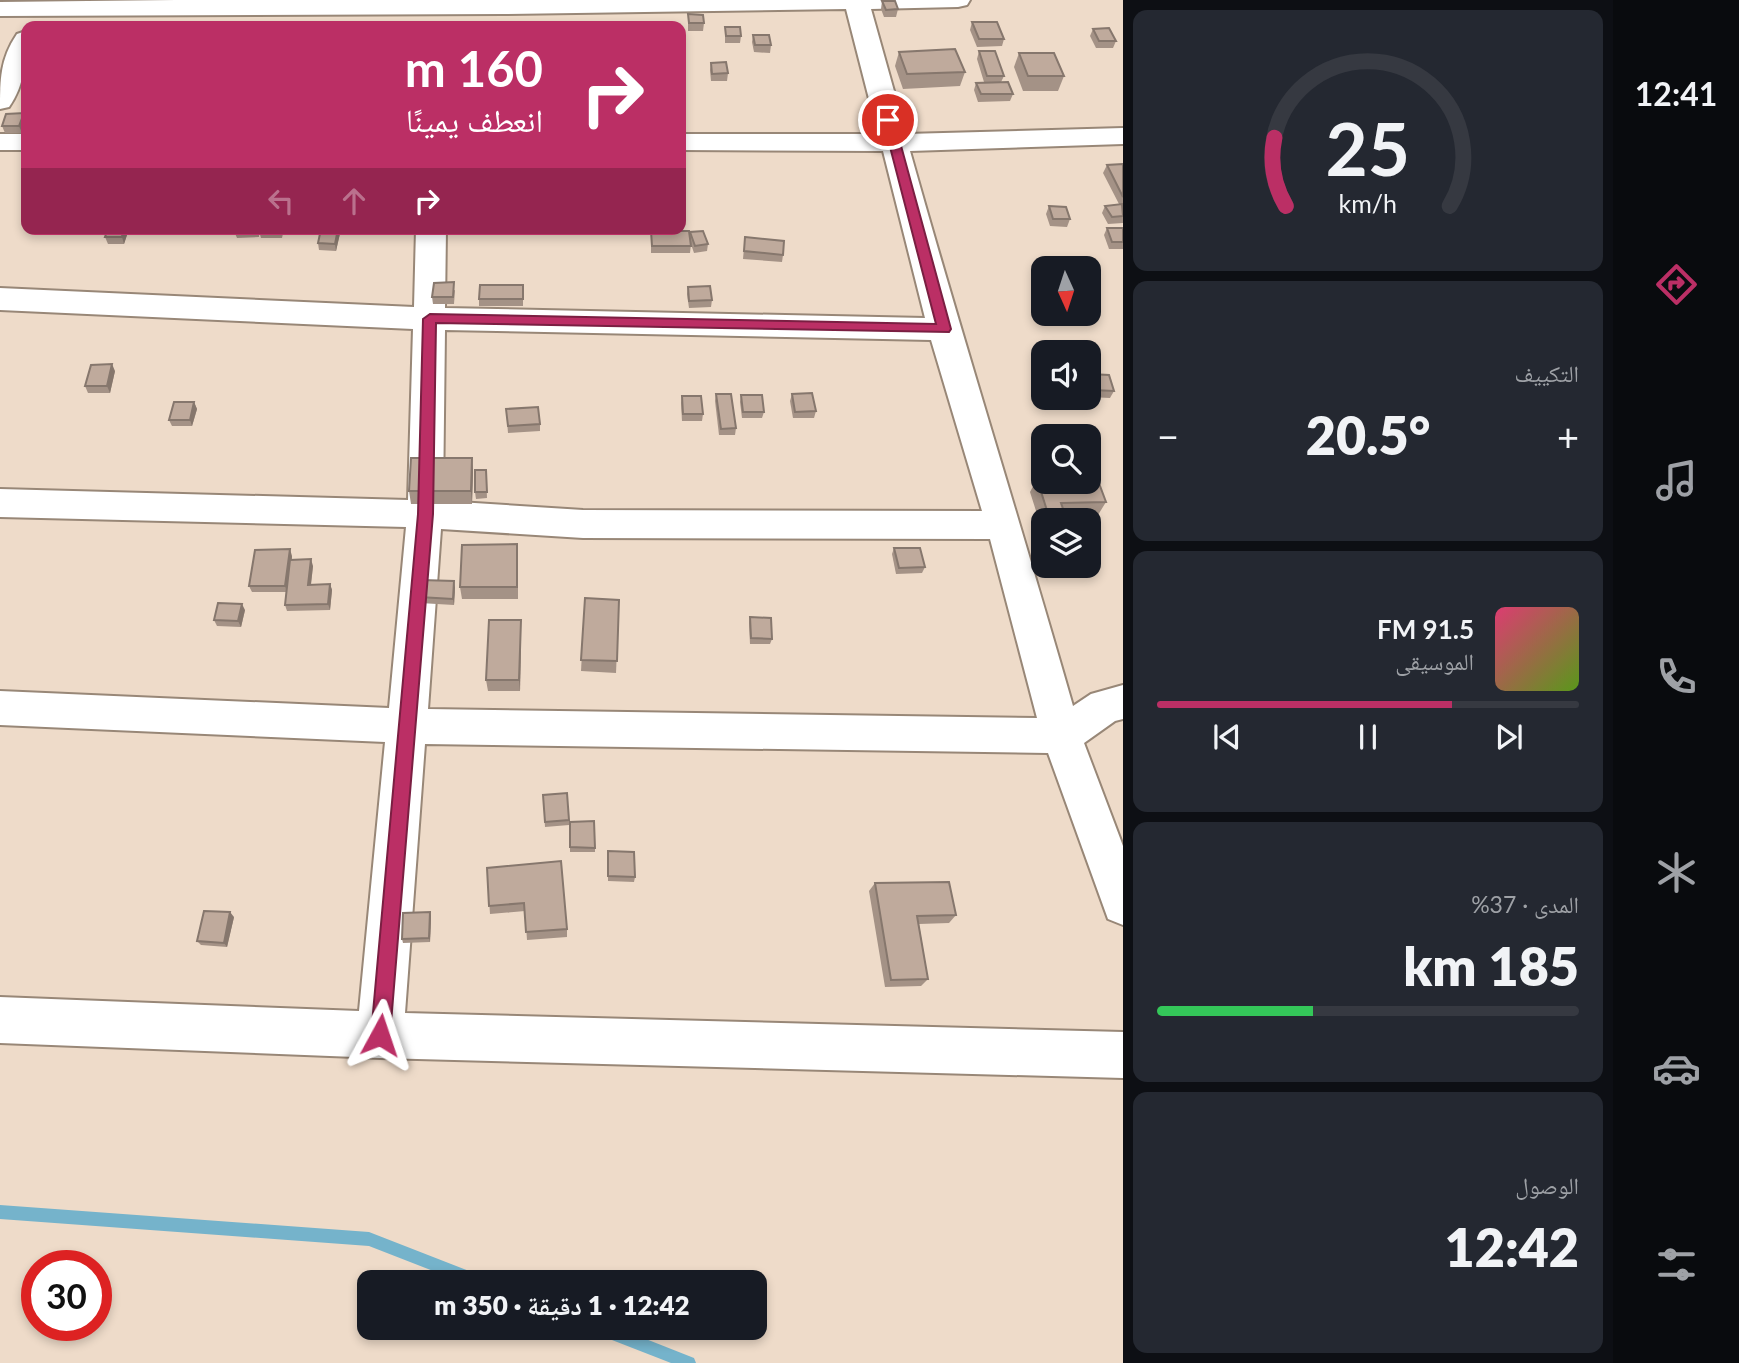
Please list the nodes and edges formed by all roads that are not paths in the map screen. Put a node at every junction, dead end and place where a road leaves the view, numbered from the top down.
1 (958, 0) edge
2 (856, 2) edge
3 (0, 9) edge
4 (439, 11) edge
5 (38, 12) edge
6 (21, 51) edge
7 (0, 101) edge
8 (1123, 136) edge
9 (0, 142) edge
10 (21, 142) edge
11 (686, 142) edge
12 (894, 143) junction
13 (430, 235) edge
14 (0, 299) edge
15 (430, 319) junction
16 (944, 329) junction
17 (0, 503) edge
18 (425, 514) junction
19 (1004, 524) junction
20 (1123, 702) edge
21 (0, 708) edge
22 (406, 726) junction
23 (1062, 736) junction
24 (1123, 904) edge
25 (0, 1020) edge
26 (380, 1035) junction
27 (1123, 1055) edge

1 - 2 street
2 - 4 street
2 - 12 street
3 - 5 street
4 - 5 street
6 - 7 street
8 - 12 street
9 - 10 street
11 - 12 street
12 - 16 street
13 - 15 street
14 - 15 street
15 - 16 street
15 - 18 street
16 - 19 street
17 - 18 street
18 - 19 street
18 - 22 street
19 - 23 street
20 - 23 street
21 - 22 street
22 - 23 street
22 - 26 street
23 - 24 street
25 - 26 street
26 - 27 street

